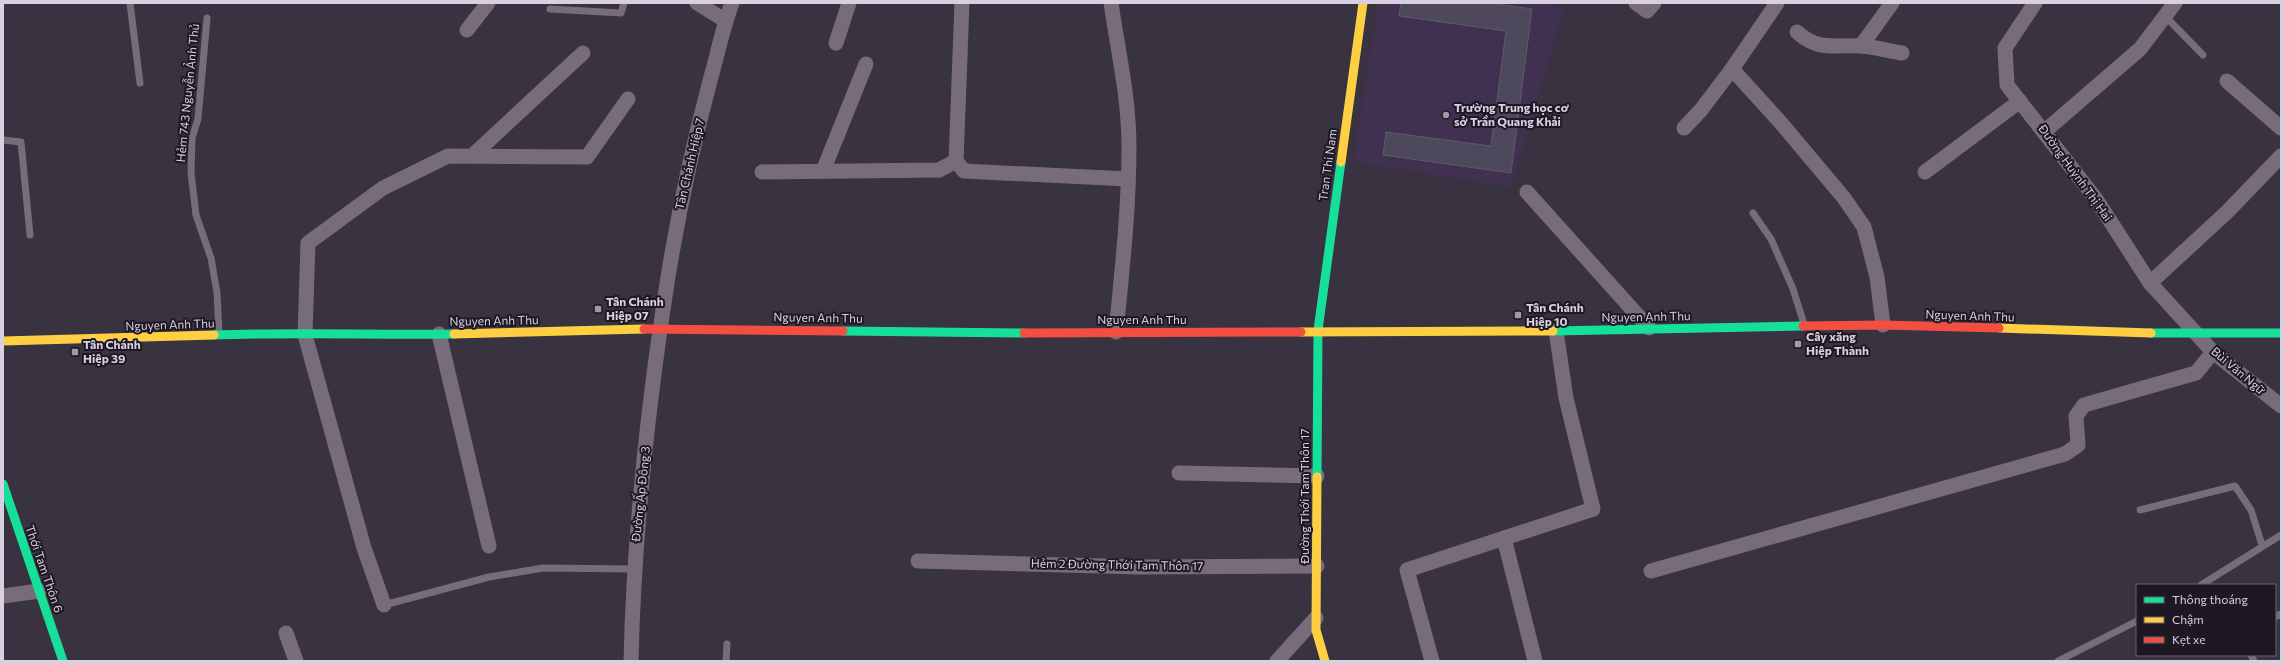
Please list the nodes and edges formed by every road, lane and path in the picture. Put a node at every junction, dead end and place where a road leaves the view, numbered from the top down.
1 (130, 3) edge
2 (488, 3) edge
3 (624, 3) edge
4 (697, 3) edge
5 (732, 3) edge
6 (849, 3) edge
7 (962, 3) edge
8 (1111, 3) edge
9 (1363, 3) edge
10 (1636, 3) edge
11 (1654, 3) edge
12 (1777, 3) edge
13 (1892, 3) edge
14 (2035, 3) edge
15 (2175, 3) edge
16 (550, 9) dead end
17 (2164, 16) junction
18 (207, 18) dead end
19 (726, 21) junction
20 (467, 30) dead end
21 (1797, 32) dead end
22 (836, 43) dead end
23 (1862, 46) junction
24 (583, 53) dead end
25 (1902, 53) dead end
26 (2203, 55) dead end
27 (866, 64) dead end
28 (1732, 69) junction
29 (2227, 81) dead end
30 (140, 82) dead end
31 (628, 99) dead end
32 (2020, 101) junction
33 (1684, 128) dead end
34 (2281, 128) edge
35 (2045, 131) junction
36 (3, 140) edge
37 (472, 156) junction
38 (2281, 156) edge
39 (956, 161) junction
40 (823, 171) junction
41 (762, 172) dead end
42 (1925, 172) dead end
43 (1128, 179) junction
44 (1527, 192) dead end
45 (1753, 213) dead end
46 (30, 235) dead end
47 (2150, 283) junction
48 (1883, 325) junction
49 (1804, 326) junction
50 (660, 328) junction
51 (1649, 328) junction
52 (1318, 330) junction
53 (1556, 331) junction
54 (1116, 332) junction
55 (2281, 333) edge
56 (439, 334) junction
57 (2196, 334) junction
58 (219, 335) junction
59 (305, 335) junction
60 (3, 341) edge
61 (2214, 352) junction
62 (2281, 406) edge
63 (1179, 473) dead end
64 (1317, 476) junction
65 (3, 484) edge
66 (2140, 510) dead end
67 (2281, 535) edge
68 (1504, 538) junction
69 (489, 546) dead end
70 (2262, 546) junction
71 (918, 561) dead end
72 (1317, 566) junction
73 (633, 569) junction
74 (1651, 571) dead end
75 (2203, 584) edge
76 (39, 591) junction
77 (3, 596) edge
78 (384, 605) joint
79 (1316, 618) junction
80 (2136, 622) edge
81 (286, 633) dead end
82 (727, 644) dead end
83 (63, 661) edge
84 (296, 661) edge
85 (631, 661) edge
86 (726, 661) edge
87 (1277, 661) edge
88 (1325, 661) edge
89 (1432, 661) edge
90 (1535, 661) edge
91 (2058, 661) edge

1 - 30 lane
2 - 20 street
3 - 16 lane
4 - 19 street
5 - 19 street, Tân Chánh Hiệp 7
6 - 22 street
7 - 39 street
8 - 43 street
9 - 52 main road, Tran Thi Nam
10 - 11 street
12 - 28 street
13 - 23 street
14 - 32 street, Đường Huỳnh Thị Hai
15 - 17 street
17 - 26 lane
17 - 35 street
18 - 58 lane, Hẻm 743 Nguyễn Ảnh Thủ
19 - 50 street, Tân Chánh Hiệp 7
21 - 23 street
23 - 25 street
24 - 37 street
27 - 40 street
28 - 33 street
28 - 48 street
29 - 34 street
31 - 37 street
32 - 35 street, Đường Huỳnh Thị Hai
32 - 42 street
35 - 47 street, Đường Huỳnh Thị Hai
36 - 46 lane
37 - 59 street
38 - 47 street
39 - 40 street
39 - 43 street
40 - 41 street
43 - 54 street
44 - 51 street
45 - 49 lane
47 - 57 street, Đường Huỳnh Thị Hai
48 - 49 main road, Nguyen Anh Thu
48 - 57 main road, Nguyen Anh Thu
49 - 51 main road, Nguyen Anh Thu
50 - 54 main road, Nguyen Anh Thu
50 - 56 main road, Nguyen Anh Thu
50 - 73 street, Đường Ấp Đông 3
51 - 53 main road, Nguyen Anh Thu
52 - 53 main road, Nguyen Anh Thu
52 - 54 main road, Nguyen Anh Thu
52 - 64 main road, Đường Thới Tam Thôn 17
53 - 68 street
55 - 57 main road, Nguyen Anh Thu
56 - 59 main road, Nguyen Anh Thu
56 - 69 street
57 - 61 street, Bùi Văn Ngữ
58 - 59 main road, Nguyen Anh Thu
58 - 60 main road, Nguyen Anh Thu
59 - 78 street
61 - 62 street, Bùi Văn Ngữ
61 - 74 street
63 - 64 street
64 - 72 main road, Đường Thới Tam Thôn 17
65 - 76 main road, Thới Tam Thôn 6
66 - 70 lane
67 - 70 lane
68 - 89 street
68 - 90 street
70 - 75 lane
71 - 72 street, Hẻm 2 Đường Thới Tam Thôn 17
72 - 79 main road, Đường Thới Tam Thôn 17
73 - 78 lane
73 - 85 street, Đường Ấp Đông 3
76 - 77 street
76 - 83 main road, Thới Tam Thôn 6
79 - 87 street
79 - 88 main road, Đường Thới Tam Thôn 17
80 - 91 lane
81 - 84 street
82 - 86 lane

